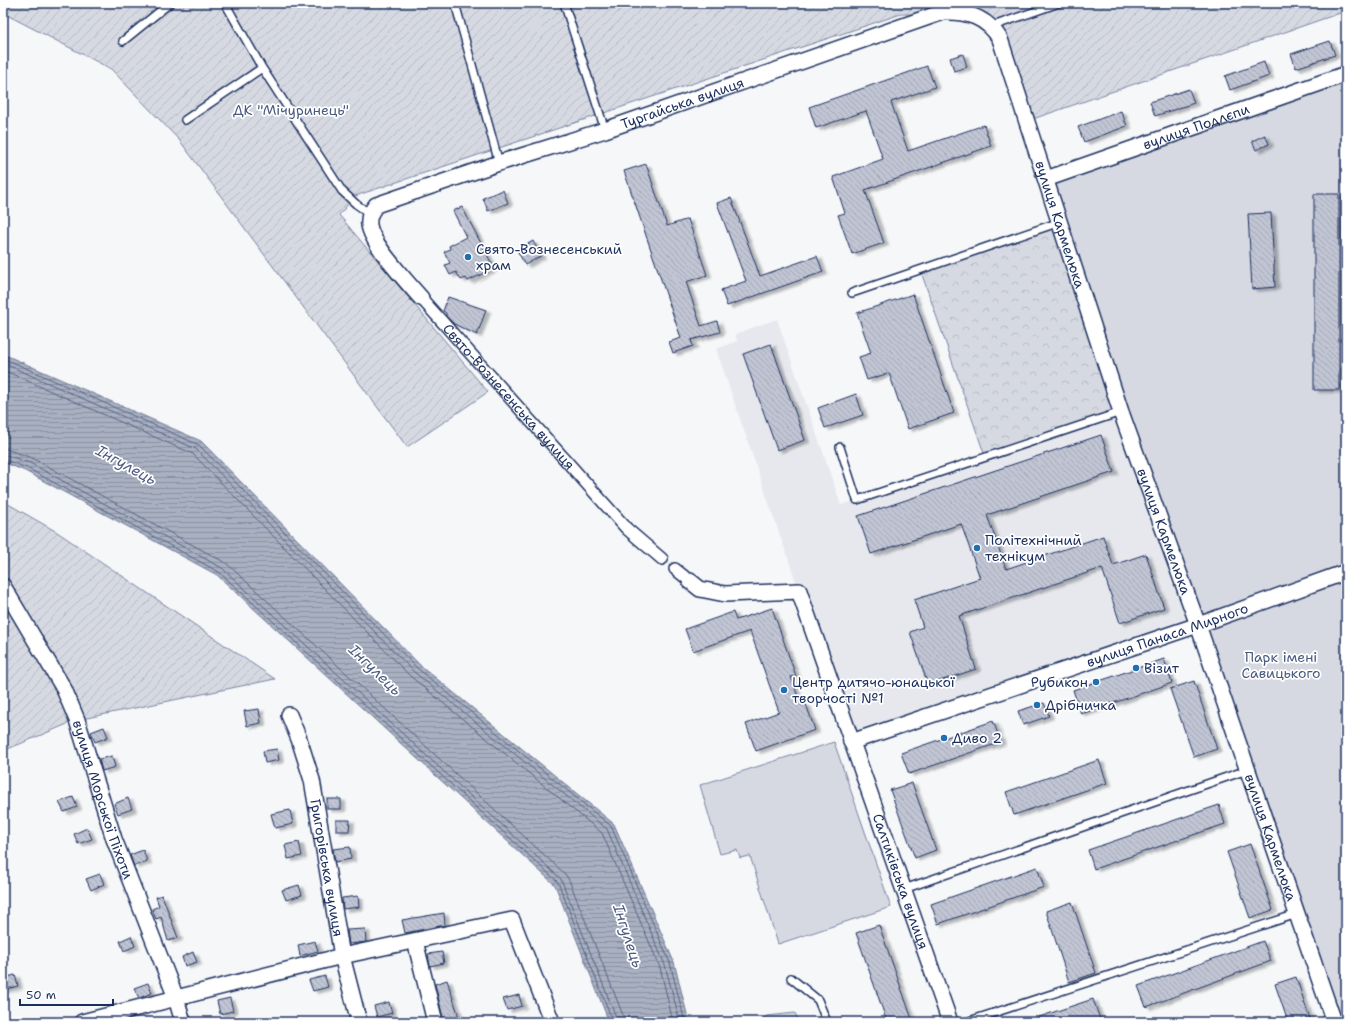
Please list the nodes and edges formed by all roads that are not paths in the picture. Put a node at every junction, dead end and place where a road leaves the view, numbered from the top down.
1 (170, 3) edge
2 (225, 3) edge
3 (456, 3) edge
4 (564, 3) edge
5 (1059, 3) edge
6 (941, 7) edge
7 (997, 32) junction
8 (123, 41) dead end
9 (262, 68) junction
10 (1346, 74) edge
11 (185, 120) dead end
12 (605, 130) junction
13 (500, 163) junction
14 (1046, 178) junction
15 (369, 218) junction
16 (1060, 222) junction
17 (852, 293) dead end
18 (421, 298) joint
19 (1121, 412) junction
20 (840, 447) dead end
21 (662, 558) dead end
22 (675, 569) dead end
23 (1346, 572) edge
24 (690, 581) joint
25 (3, 586) edge
26 (1198, 625) junction
27 (289, 715) dead end
28 (851, 742) junction
29 (1247, 770) junction
30 (904, 889) junction
31 (1297, 914) junction
32 (415, 941) junction
33 (342, 956) junction
34 (791, 978) dead end
35 (176, 998) junction
36 (82, 1022) edge
37 (183, 1022) edge
38 (359, 1022) edge
39 (435, 1022) edge
40 (552, 1022) edge
41 (827, 1022) edge
42 (950, 1022) edge
43 (966, 1022) edge
44 (1334, 1022) edge

1 - 8 lane
2 - 9 lane
3 - 13 lane
4 - 12 lane
5 - 7 lane
6 - 7 street, Тургайська вулиця
6 - 12 street, Тургайська вулиця
7 - 14 street, вулиця Кармелюка
9 - 11 lane
9 - 15 lane
10 - 14 street, вулиця Подлєпи
12 - 13 street, Тургайська вулиця
13 - 15 street, Тургайська вулиця
14 - 16 street, вулиця Кармелюка
15 - 18 street, Свято-Вознесенська вулиця
16 - 17 lane
16 - 19 street, вулиця Кармелюка
18 - 21 street, Свято-Вознесенська вулиця
19 - 20 lane
19 - 26 street, вулиця Кармелюка
22 - 24 street
23 - 26 street, вулиця Панаса Мирного
24 - 28 street
25 - 35 street, вулиця Морської Піхоти
26 - 28 street, вулиця Панаса Мирного
26 - 29 street, вулиця Кармелюка
27 - 33 street, Григорівська вулиця
28 - 30 street, Салтиківська вулиця
29 - 30 lane
29 - 31 street, вулиця Кармелюка
30 - 42 street, Салтиківська вулиця
31 - 43 lane
31 - 44 street, вулиця Кармелюка
32 - 33 street
32 - 39 street
32 - 40 street
33 - 35 street
33 - 38 street, Григорівська вулиця
34 - 41 lane
35 - 36 street
35 - 37 street, вулиця Морської Піхоти

